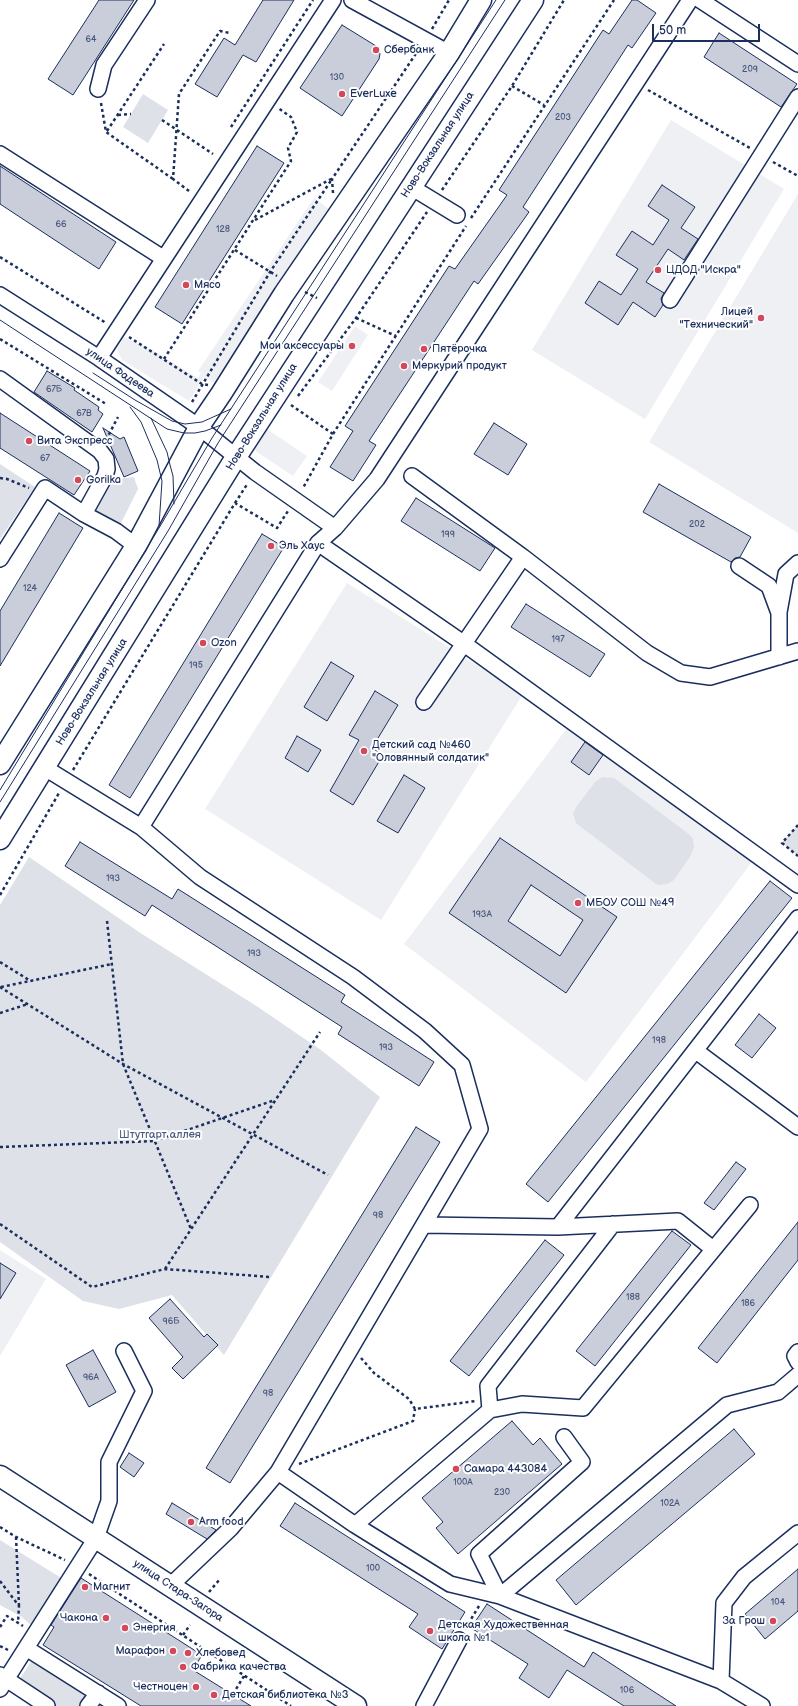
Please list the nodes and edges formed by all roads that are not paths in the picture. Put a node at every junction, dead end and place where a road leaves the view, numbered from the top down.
1 (148, 0) edge
2 (333, 0) edge
3 (352, 0) edge
4 (481, 0) edge
5 (532, 0) edge
6 (700, 0) edge
7 (683, 2) edge
8 (449, 52) junction
9 (798, 64) edge
10 (98, 89) road end
11 (798, 97) edge
12 (0, 154) edge
13 (410, 187) junction
14 (457, 215) dead end
15 (163, 258) junction
16 (0, 295) edge
17 (670, 300) dead end
18 (98, 358) junction
19 (0, 379) edge
20 (199, 427) junction
21 (236, 457) junction
22 (412, 476) dead end
23 (84, 514) junction
24 (335, 528) junction
25 (318, 543) junction
26 (136, 546) junction
27 (523, 557) junction
28 (0, 559) edge
29 (798, 563) edge
30 (739, 566) dead end
31 (779, 613) junction
32 (463, 643) junction
33 (798, 651) edge
34 (780, 657) junction
35 (424, 702) dead end
36 (0, 764) edge
37 (45, 768) junction
38 (141, 827) junction
39 (0, 839) edge
40 (798, 884) edge
41 (798, 918) edge
42 (696, 1051) junction
43 (798, 1127) edge
44 (750, 1205) dead end
45 (613, 1224) junction
46 (424, 1225) junction
47 (558, 1227) junction
48 (713, 1249) junction
49 (124, 1351) dead end
50 (798, 1352) edge
51 (798, 1362) edge
52 (798, 1375) edge
53 (489, 1405) junction
54 (564, 1437) dead end
55 (278, 1472) junction
56 (0, 1476) edge
57 (355, 1525) junction
58 (798, 1534) edge
59 (96, 1538) junction
60 (170, 1586) junction
61 (494, 1594) junction
62 (459, 1640) road end
63 (26, 1648) junction
64 (2, 1681) edge
65 (721, 1681) junction
66 (98, 1694) junction
67 (48, 1706) edge
68 (88, 1706) edge
69 (118, 1706) edge
70 (356, 1706) edge
71 (424, 1706) edge
72 (762, 1706) edge

1 - 10 street
2 - 15 street
3 - 8 street
4 - 8 main road
5 - 13 main road, Ново-Вокзальная улица
6 - 9 street
7 - 24 street
8 - 20 main road
11 - 17 street
12 - 15 street
13 - 14 street
13 - 21 main road, Ново-Вокзальная улица
15 - 18 street
16 - 18 street, улица Фадеева
18 - 20 street, улица Фадеева
19 - 23 street
20 - 21 street, улица Фадеева
20 - 26 main road
21 - 24 street, улица Фадеева
21 - 37 main road, Ново-Вокзальная улица
22 - 27 street
23 - 26 street
23 - 28 street
24 - 25 street
25 - 32 street
25 - 38 street
26 - 36 main road
27 - 32 street
27 - 34 street
29 - 31 street
30 - 31 street
31 - 34 street
32 - 35 street
32 - 40 street
33 - 34 street
37 - 38 street
37 - 39 main road, Ново-Вокзальная улица
38 - 46 street
41 - 42 street
42 - 43 street
42 - 47 street
44 - 48 street
45 - 47 street
45 - 48 street
45 - 53 street
46 - 47 street
46 - 55 street
48 - 53 street
49 - 59 street
50 - 51 street
52 - 61 street
53 - 57 street
54 - 61 street
55 - 57 street
55 - 60 street
56 - 59 main road, улица Стара-Загора
57 - 61 street
58 - 65 street
59 - 60 main road, улица Стара-Загора
59 - 63 street
60 - 70 main road, улица Стара-Загора
61 - 65 street
62 - 71 street
63 - 64 street
63 - 66 street
64 - 67 street
65 - 72 street
66 - 68 street
66 - 69 street

